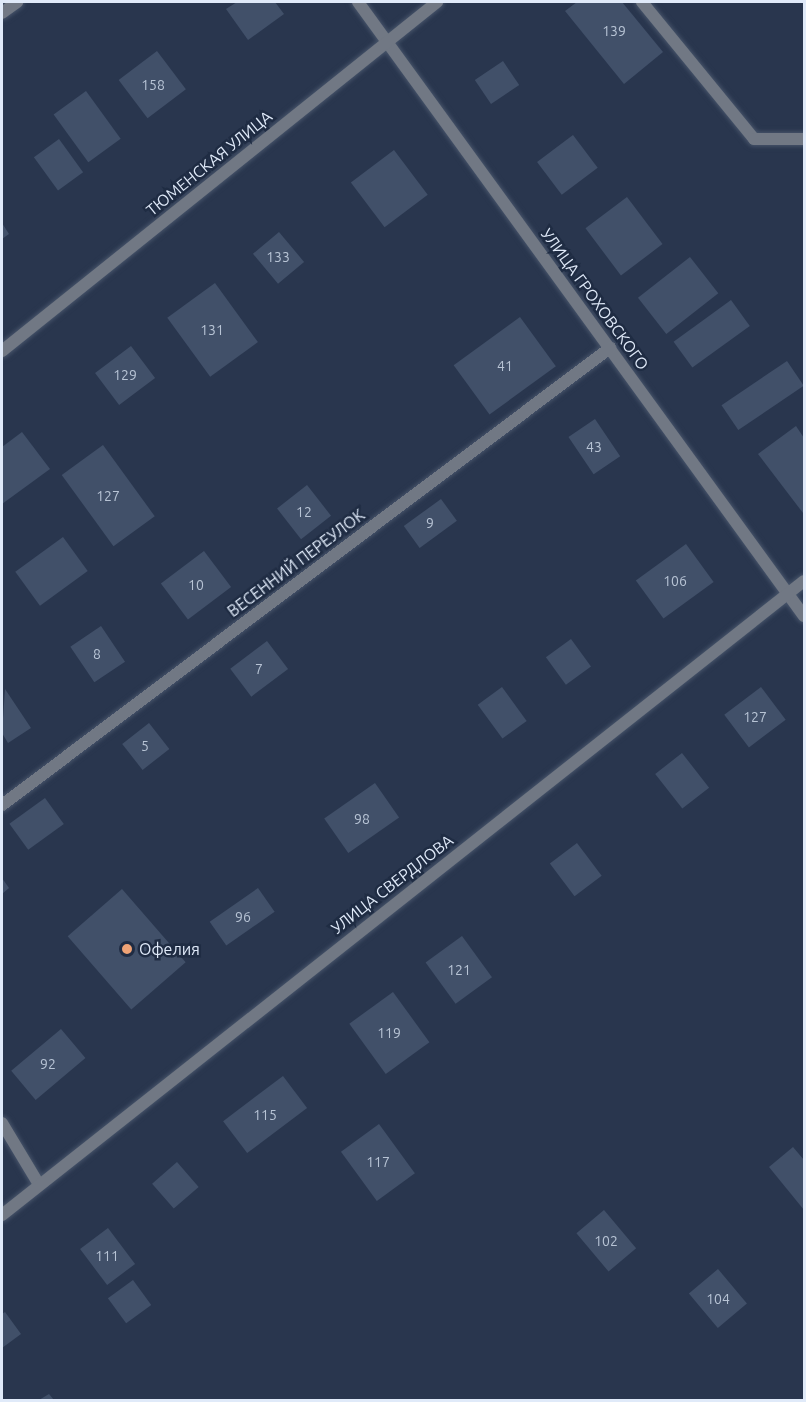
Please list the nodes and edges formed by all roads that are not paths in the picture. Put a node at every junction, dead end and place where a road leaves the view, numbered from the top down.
1 (17, 2) edge
2 (358, 2) edge
3 (437, 2) edge
4 (642, 2) edge
5 (2, 13) edge
6 (387, 41) junction
7 (804, 139) edge
8 (610, 348) junction
9 (2, 351) edge
10 (804, 581) edge
11 (788, 594) junction
12 (804, 616) edge
13 (2, 805) edge
14 (2, 1123) edge
15 (38, 1183) junction
16 (2, 1215) edge

1 - 5 street
2 - 6 street, УЛИЦА ГРОХОВСКОГО
3 - 6 street, ТЮМЕНСКАЯ УЛИЦА
4 - 7 street
6 - 8 street, УЛИЦА ГРОХОВСКОГО
6 - 9 street, ТЮМЕНСКАЯ УЛИЦА
8 - 11 street, УЛИЦА ГРОХОВСКОГО
8 - 13 street, ВЕСЕННИЙ ПЕРЕУЛОК
10 - 11 street, УЛИЦА СВЕРДЛОВА
11 - 12 street, УЛИЦА ГРОХОВСКОГО
11 - 15 street, УЛИЦА СВЕРДЛОВА
14 - 15 street
15 - 16 street, УЛИЦА СВЕРДЛОВА

